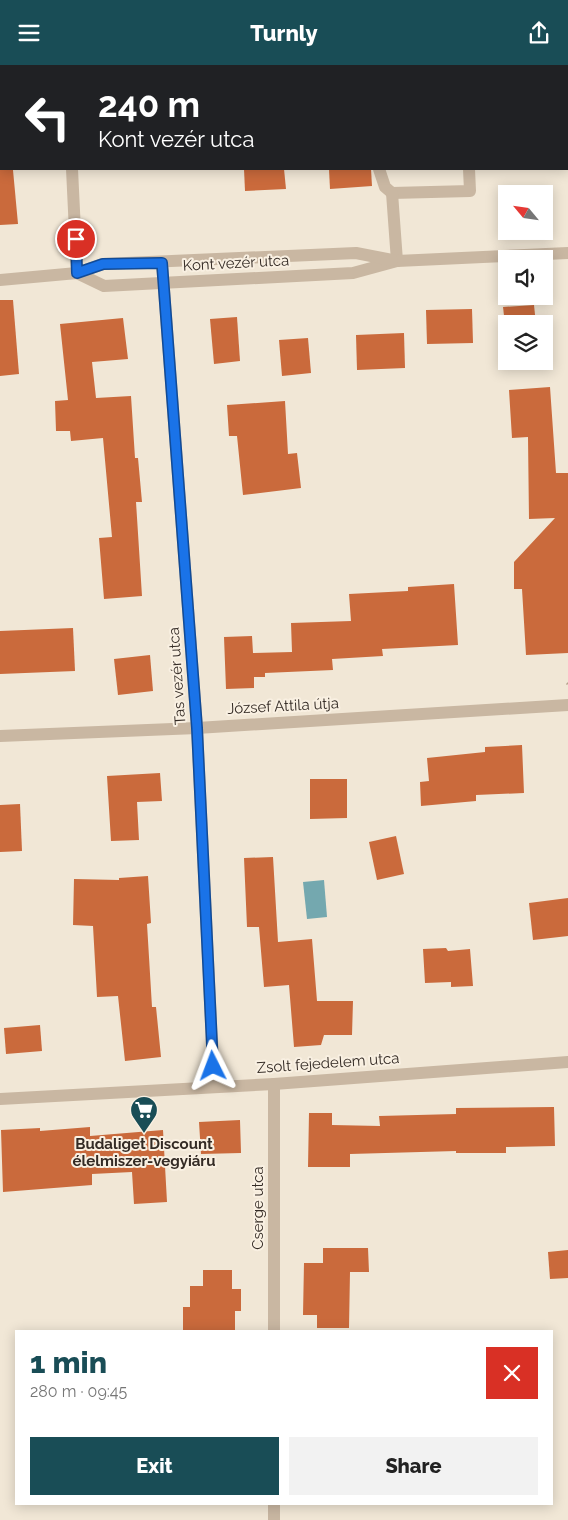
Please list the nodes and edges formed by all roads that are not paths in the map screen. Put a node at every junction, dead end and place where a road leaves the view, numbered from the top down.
1 (72, 170) edge
2 (379, 170) edge
3 (469, 170) edge
4 (392, 193) junction
5 (568, 253) edge
6 (281, 257) junction
7 (397, 261) junction
8 (162, 263) junction
9 (77, 273) junction
10 (282, 277) junction
11 (0, 280) edge
12 (163, 283) junction
13 (568, 705) edge
14 (197, 728) junction
15 (0, 736) edge
16 (568, 1062) edge
17 (274, 1084) junction
18 (214, 1086) junction
19 (0, 1099) edge
20 (274, 1330) edge
21 (274, 1505) edge
22 (274, 1520) edge

1 - 9 street
2 - 4 street
3 - 4 street
4 - 7 street
5 - 7 street, Kont vezér utca
6 - 7 street, Kont vezér utca
6 - 8 street, Kont vezér utca
6 - 10 street
7 - 10 street, Kont vezér utca
8 - 9 street, Kont vezér utca
8 - 12 street, Tas vezér utca
9 - 11 street, Kont vezér utca
9 - 12 street, Kont vezér utca
10 - 12 street, Kont vezér utca
12 - 14 street, Tas vezér utca
13 - 14 street, József Attila útja
14 - 15 street, József Attila útja
14 - 18 street, Tas vezér utca
16 - 17 street, Zsolt fejedelem utca
17 - 18 street, Zsolt fejedelem utca
17 - 20 street, Cserge utca
18 - 19 street, Zsolt fejedelem utca
21 - 22 street

